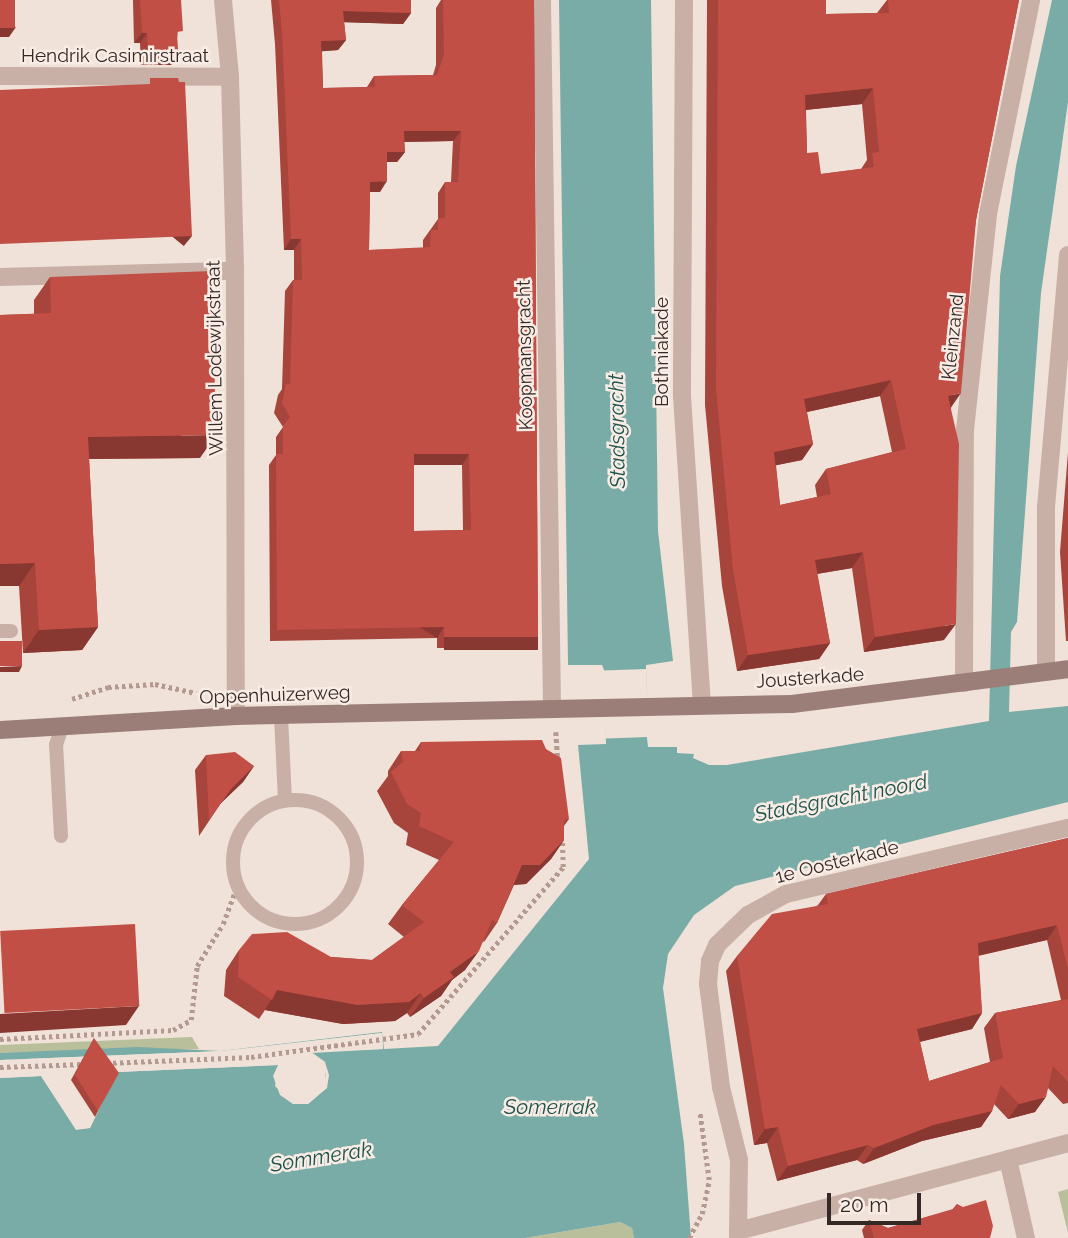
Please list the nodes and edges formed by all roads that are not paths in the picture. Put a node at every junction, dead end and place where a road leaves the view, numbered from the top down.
1 (223, 0) edge
2 (542, 0) edge
3 (684, 0) edge
4 (1031, 0) edge
5 (0, 76) edge
6 (230, 77) junction
7 (1068, 255) edge
8 (235, 271) junction
9 (0, 277) edge
10 (1068, 669) edge
11 (1046, 671) junction
12 (971, 682) junction
13 (702, 703) junction
14 (552, 709) junction
15 (236, 716) junction
16 (281, 716) junction
17 (62, 726) junction
18 (0, 730) edge
19 (285, 800) junction
20 (1068, 828) edge
21 (61, 836) dead end
22 (1068, 1143) edge
23 (1008, 1159) junction
24 (738, 1234) edge
25 (1026, 1238) edge

1 - 6 street, Willem Lodewijkstraat
2 - 14 street, Koopmansgracht
3 - 13 street, Bothniakade
4 - 12 street, Kleinzand
5 - 6 street, Hendrik Casimirstraat
6 - 8 street, Willem Lodewijkstraat
7 - 11 street
8 - 9 street
8 - 15 street, Willem Lodewijkstraat
10 - 11 main road, Jousterkade
11 - 12 main road, Jousterkade
12 - 13 main road, Jousterkade
13 - 14 main road, Jousterkade
14 - 16 main road, Oppenhuizerweg
15 - 16 main road, Oppenhuizerweg
15 - 17 main road, Oppenhuizerweg
16 - 19 lane
17 - 18 main road, Oppenhuizerweg
17 - 21 lane
19 - 19 lane
20 - 24 street, 1e Oosterkade
22 - 23 street
23 - 24 street
23 - 25 street

